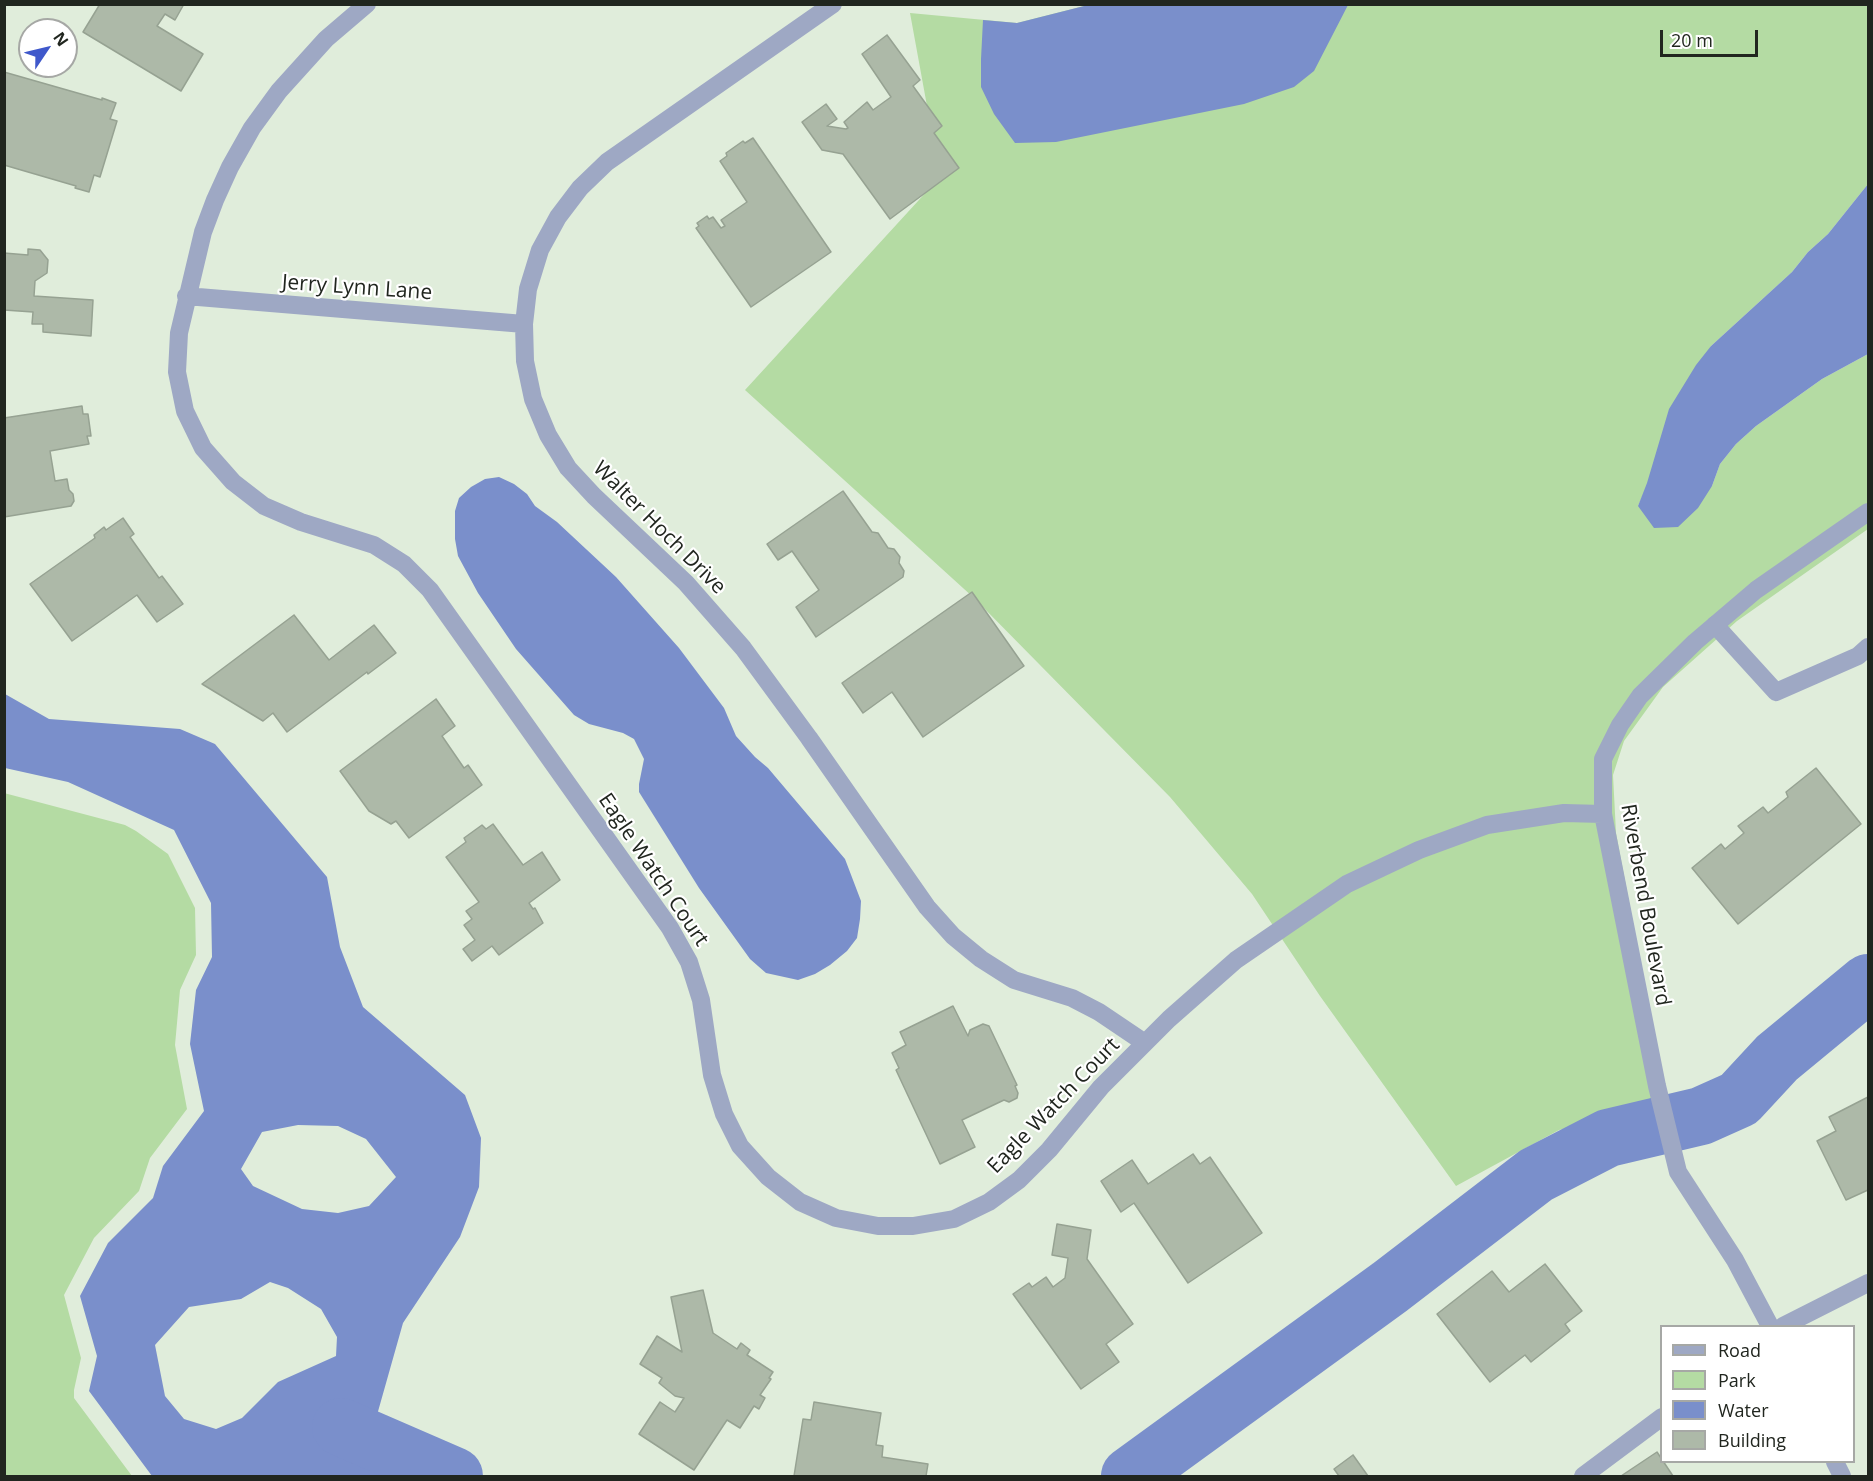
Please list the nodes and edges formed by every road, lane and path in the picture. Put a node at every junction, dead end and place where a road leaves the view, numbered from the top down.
1 (367, 4) edge
2 (832, 4) edge
3 (186, 297) junction
4 (524, 324) junction
5 (1869, 512) edge
6 (1715, 625) junction
7 (1869, 647) edge
8 (1602, 814) junction
9 (1145, 1043) junction
10 (1869, 1283) edge
11 (1769, 1325) edge
12 (1785, 1325) edge
13 (1660, 1418) edge
14 (1583, 1476) edge

1 - 3 street, Eagle Watch Court
2 - 4 street, Walter Hoch Drive
3 - 4 street, Jerry Lynn Lane
3 - 9 street, Eagle Watch Court
4 - 9 street, Walter Hoch Drive
5 - 6 street, Riverbend Boulevard
6 - 7 street
6 - 8 street, Riverbend Boulevard
8 - 9 street, Eagle Watch Court
8 - 11 street, Riverbend Boulevard
10 - 12 street
13 - 14 street

